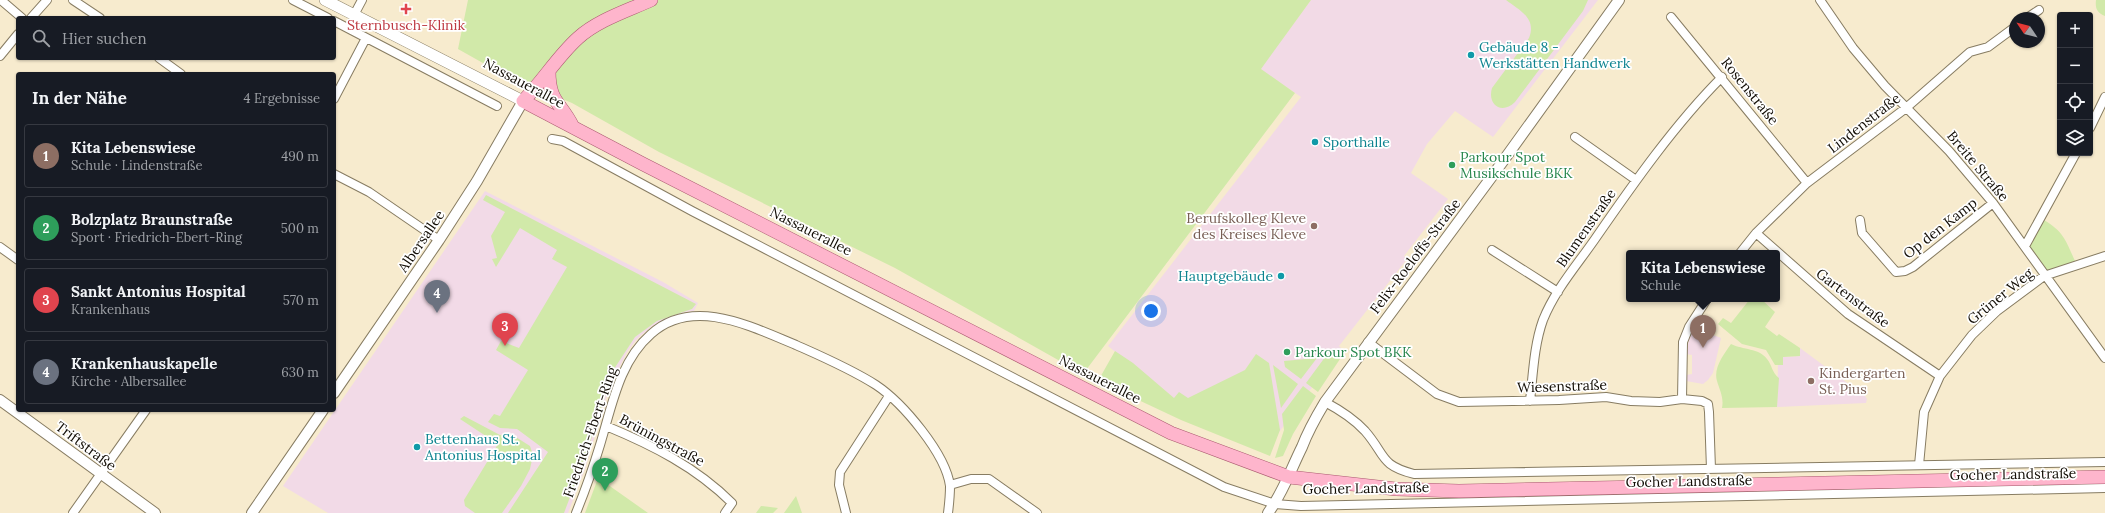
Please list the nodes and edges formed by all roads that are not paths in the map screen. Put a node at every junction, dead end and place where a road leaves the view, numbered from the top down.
1 (0, 0) edge
2 (47, 0) edge
3 (72, 0) edge
4 (292, 0) edge
5 (325, 0) edge
6 (362, 0) edge
7 (651, 0) edge
8 (1619, 0) edge
9 (1820, 0) edge
10 (2039, 10) dead end
11 (2036, 12) edge
12 (354, 15) junction
13 (20, 16) edge
14 (34, 16) edge
15 (97, 16) edge
16 (324, 16) edge
17 (1671, 17) dead end
18 (336, 22) edge
19 (2009, 32) edge
20 (16, 36) edge
21 (366, 38) junction
22 (0, 56) edge
23 (162, 60) edge
24 (549, 71) junction
25 (178, 72) edge
26 (1722, 77) junction
27 (336, 95) edge
28 (2105, 97) edge
29 (523, 101) junction
30 (497, 106) dead end
31 (1906, 108) junction
32 (2093, 122) edge
33 (573, 127) junction
34 (1575, 137) dead end
35 (552, 140) dead end
36 (2074, 156) edge
37 (336, 175) edge
38 (1636, 180) junction
39 (1807, 183) junction
40 (1993, 203) junction
41 (1860, 220) dead end
42 (1756, 234) junction
43 (440, 240) junction
44 (2025, 246) junction
45 (0, 247) edge
46 (1492, 250) dead end
47 (1743, 250) edge
48 (1774, 250) edge
49 (1780, 255) edge
50 (2105, 256) edge
51 (16, 259) edge
52 (2044, 276) junction
53 (1558, 292) junction
54 (1705, 302) edge
55 (1368, 342) junction
56 (2105, 358) edge
57 (1940, 376) junction
58 (336, 389) edge
59 (889, 396) junction
60 (1682, 399) junction
61 (0, 400) edge
62 (1530, 401) junction
63 (1325, 402) junction
64 (16, 412) edge
65 (16, 412) edge
66 (145, 412) edge
67 (322, 412) edge
68 (606, 426) junction
69 (2105, 462) edge
70 (1919, 465) junction
71 (1710, 469) junction
72 (101, 475) junction
73 (1289, 477) junction
74 (2105, 477) edge
75 (950, 485) junction
76 (2105, 488) edge
77 (1270, 510) edge
78 (73, 513) edge
79 (155, 513) edge
80 (252, 513) edge
81 (576, 513) edge
82 (725, 513) edge
83 (846, 513) edge
84 (948, 513) edge
85 (1038, 513) edge

1 - 13 street
2 - 14 street
3 - 15 street
4 - 16 street
5 - 12 main road, Nassauerallee
6 - 12 street
7 - 24 main road
8 - 55 street, Felix-Roeloffs-Straße
9 - 31 street, Breite Straße
10 - 11 street
12 - 29 main road, Nassauerallee
17 - 26 street, Rosenstraße
18 - 21 street
19 - 31 street, Lindenstraße
20 - 22 street
21 - 27 street
21 - 30 street
23 - 25 street
24 - 29 main road
24 - 33 main road
26 - 38 street, Blumenstraße
26 - 39 street, Rosenstraße
28 - 32 street
29 - 33 main road, Nassauerallee
29 - 43 street, Albersallee
31 - 39 street, Lindenstraße
31 - 40 street, Breite Straße
33 - 73 main road, Nassauerallee
34 - 38 street
35 - 77 street
36 - 44 street
37 - 43 street
38 - 53 street, Blumenstraße
39 - 42 street, Lindenstraße
40 - 41 street, Op den Kamp
40 - 44 street, Breite Straße
42 - 47 street, Lindenstraße
42 - 48 street, Gartenstraße
43 - 58 street, Albersallee
44 - 52 street, Breite Straße
45 - 51 street
46 - 53 street
49 - 57 street, Gartenstraße
50 - 52 street, Grüner Weg
52 - 56 street, Breite Straße
52 - 57 street, Grüner Weg
53 - 62 street, Blumenstraße
54 - 60 street
55 - 62 street, Wiesenstraße
55 - 63 street, Felix-Roeloffs-Straße
57 - 70 street, Grüner Weg
59 - 68 street, Friedrich-Ebert-Ring
59 - 75 street, Friedrich-Ebert-Ring
59 - 83 street
60 - 62 street, Wiesenstraße
60 - 71 street, Wiesenstraße
61 - 65 street, Triftstraße
63 - 71 street, Gocher Landstraße
63 - 73 street, Felix-Roeloffs-Straße
64 - 72 street, Triftstraße
66 - 72 street
67 - 80 street
68 - 81 street, Friedrich-Ebert-Ring
68 - 82 street, Brüningstraße
69 - 70 street, Gocher Landstraße
70 - 71 street, Gocher Landstraße
72 - 78 street
72 - 79 street, Triftstraße
73 - 74 main road, Gocher Landstraße
73 - 77 street, Felix-Roeloffs-Straße
75 - 84 street, Friedrich-Ebert-Ring
75 - 85 street
76 - 77 street, Gocher Landstraße

